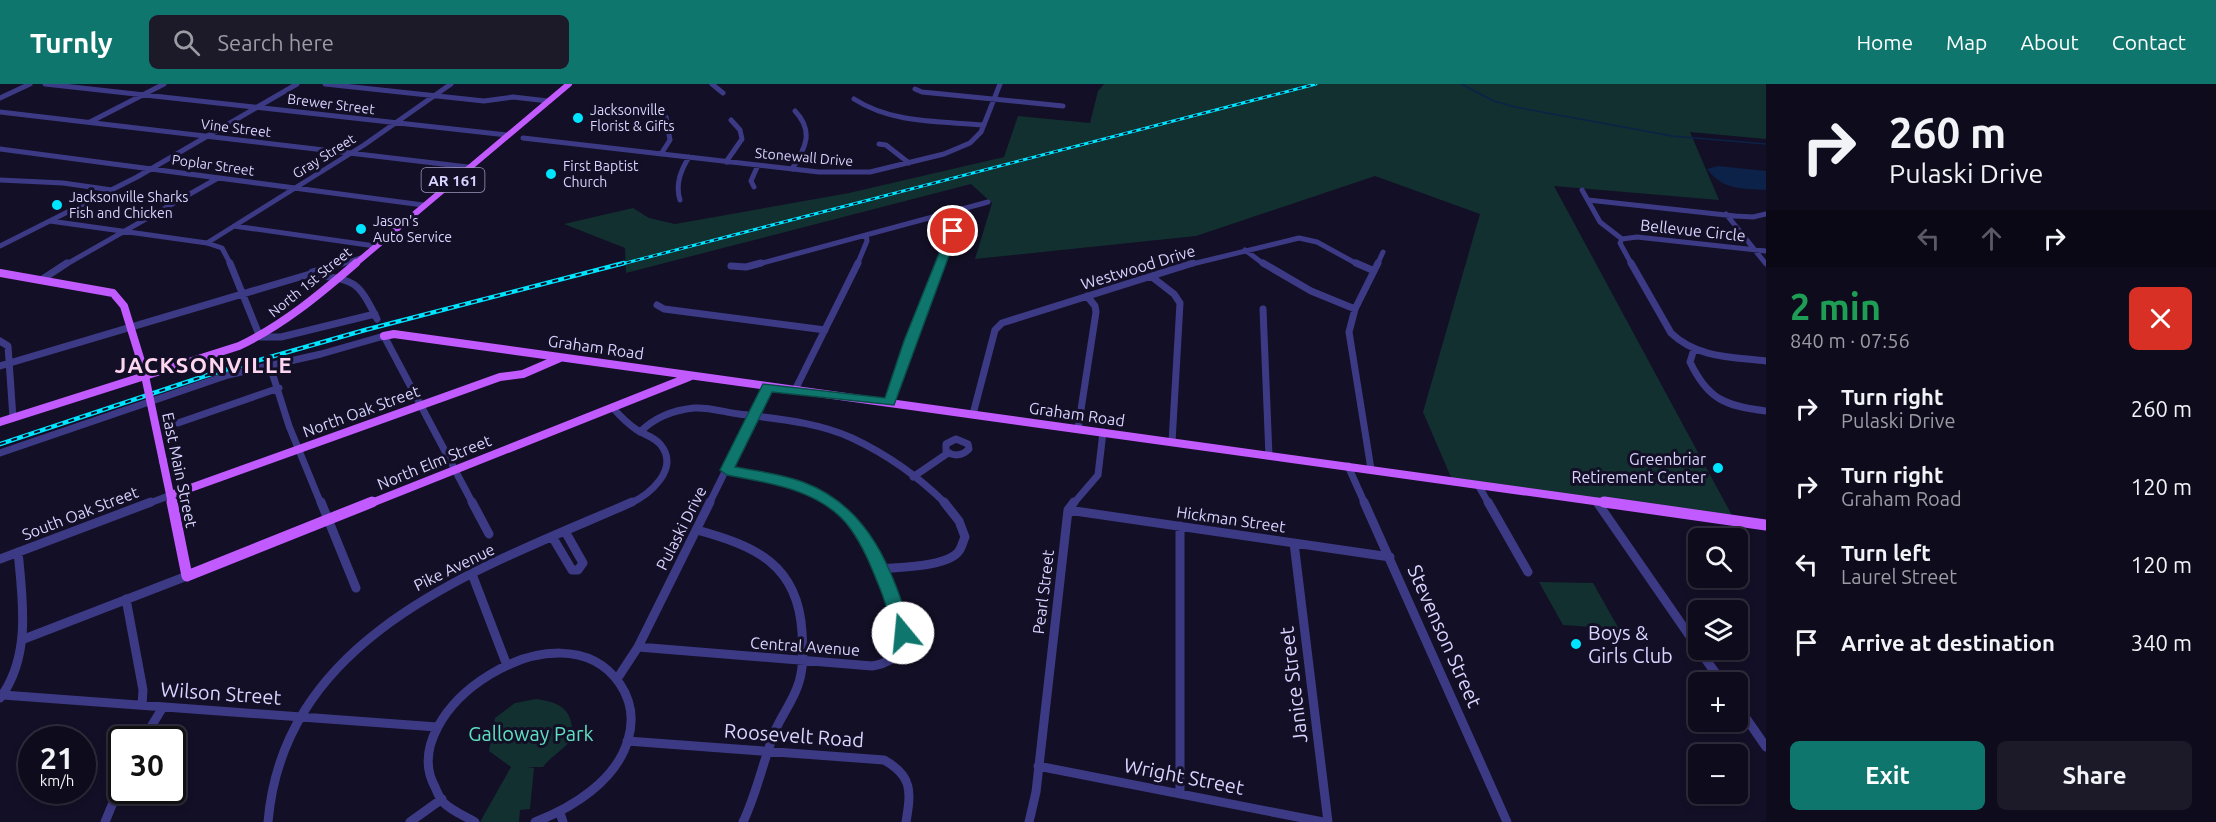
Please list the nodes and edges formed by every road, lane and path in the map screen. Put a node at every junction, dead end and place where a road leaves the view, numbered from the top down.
1 (30, 84) edge
2 (45, 84) edge
3 (164, 84) edge
4 (297, 84) edge
5 (325, 84) edge
6 (452, 84) edge
7 (569, 84) edge
8 (712, 84) edge
9 (1000, 84) edge
10 (915, 89) dead end
11 (723, 93) dead end
12 (142, 95) junction
13 (434, 96) junction
14 (0, 98) edge
15 (854, 99) dead end
16 (994, 99) junction
17 (548, 101) junction
18 (1063, 106) dead end
19 (256, 108) junction
20 (795, 111) dead end
21 (0, 112) edge
22 (666, 117) dead end
23 (731, 120) dead end
24 (89, 123) junction
25 (395, 124) junction
26 (984, 125) junction
27 (207, 136) junction
28 (506, 136) junction
29 (879, 144) dead end
30 (0, 149) edge
31 (350, 154) junction
32 (661, 154) junction
33 (689, 158) junction
34 (726, 162) junction
35 (909, 163) junction
36 (758, 165) junction
37 (468, 167) junction
38 (151, 169) junction
39 (792, 169) junction
40 (218, 178) junction
41 (0, 180) edge
42 (754, 187) dead end
43 (294, 188) junction
44 (113, 190) junction
45 (1582, 190) dead end
46 (680, 200) dead end
47 (1588, 200) junction
48 (988, 202) dead end
49 (423, 206) junction
50 (957, 210) junction
51 (1726, 213) junction
52 (1766, 214) edge
53 (50, 221) junction
54 (234, 226) junction
55 (124, 232) junction
56 (866, 235) junction
57 (1622, 239) junction
58 (207, 243) junction
59 (0, 246) edge
60 (375, 246) junction
61 (1245, 250) junction
62 (1755, 250) junction
63 (1766, 251) edge
64 (1383, 252) dead end
65 (363, 257) junction
66 (1766, 264) edge
67 (731, 266) dead end
68 (1372, 270) junction
69 (0, 273) edge
70 (302, 276) junction
71 (1152, 277) junction
72 (337, 278) junction
73 (41, 280) junction
74 (242, 294) junction
75 (1087, 296) junction
76 (657, 305) dead end
77 (1263, 309) dead end
78 (1355, 309) junction
79 (131, 328) junction
80 (825, 330) junction
81 (384, 336) junction
82 (260, 337) junction
83 (0, 341) edge
84 (1694, 349) junction
85 (535, 354) junction
86 (562, 357) junction
87 (1766, 361) edge
88 (9, 364) junction
89 (0, 366) edge
90 (270, 366) junction
91 (692, 376) junction
92 (500, 377) junction
93 (767, 387) junction
94 (279, 388) junction
95 (795, 390) junction
96 (890, 402) junction
97 (421, 405) junction
98 (613, 408) junction
99 (1766, 411) edge
100 (973, 414) junction
101 (754, 416) junction
102 (13, 418) junction
103 (0, 422) edge
104 (178, 423) dead end
105 (1078, 429) junction
106 (640, 432) junction
107 (1103, 432) junction
108 (1172, 442) junction
109 (299, 450) junction
110 (0, 453) edge
111 (948, 453) dead end
112 (1269, 456) junction
113 (1348, 466) junction
114 (1371, 469) junction
115 (455, 470) junction
116 (727, 470) junction
117 (913, 477) junction
118 (1478, 485) junction
119 (171, 495) junction
120 (1597, 502) junction
121 (1068, 510) junction
122 (330, 519) junction
123 (1766, 525) edge
124 (1180, 526) junction
125 (697, 530) junction
126 (566, 532) junction
127 (489, 534) dead end
128 (553, 538) junction
129 (1294, 543) junction
130 (18, 552) junction
131 (1390, 557) junction
132 (0, 559) edge
133 (880, 570) junction
134 (1528, 572) dead end
135 (472, 574) junction
136 (187, 576) junction
137 (356, 588) dead end
138 (126, 599) junction
139 (1688, 633) edge
140 (24, 639) junction
141 (638, 647) junction
142 (803, 660) junction
143 (506, 663) junction
144 (617, 679) junction
145 (1, 697) edge
146 (142, 705) junction
147 (163, 707) junction
148 (300, 717) junction
149 (1748, 721) edge
150 (151, 726) edge
151 (437, 727) junction
152 (627, 741) junction
153 (1766, 747) edge
154 (769, 750) junction
155 (1038, 766) junction
156 (1180, 794) junction
157 (442, 800) junction
158 (112, 804) edge
159 (562, 818) edge
160 (105, 822) edge
161 (268, 822) edge
162 (410, 822) edge
163 (476, 822) edge
164 (535, 822) edge
165 (743, 822) edge
166 (906, 822) edge
167 (1029, 822) edge
168 (1323, 822) edge
169 (1328, 822) edge
170 (1507, 822) edge

1 - 14 street
2 - 12 street, Brewer Street
3 - 12 street
4 - 19 street
5 - 13 street
6 - 13 street, Gray Street
7 - 17 main road, North 1st Street / AR 161
8 - 11 street
9 - 16 street, Stonewall Drive
10 - 16 street
12 - 19 street, Brewer Street
12 - 24 street
13 - 17 street
13 - 25 street, Gray Street
15 - 26 street
16 - 18 street
16 - 26 street, Stonewall Drive
17 - 28 main road, North 1st Street / AR 161
19 - 25 street, Brewer Street
19 - 27 street
20 - 39 street
21 - 24 street, Vine Street
22 - 32 street
23 - 34 street
24 - 27 street, Vine Street
25 - 28 street, Brewer Street
25 - 31 street, Gray Street
26 - 35 street, Stonewall Drive
27 - 31 street, Vine Street
27 - 38 street
28 - 32 street, Stonewall Drive
28 - 37 main road, North 1st Street / AR 161
29 - 35 street
30 - 38 street, Poplar Street
31 - 37 street, Vine Street
31 - 43 street, Gray Street
32 - 33 street, Stonewall Drive
33 - 34 street, Stonewall Drive
33 - 46 street
34 - 36 street, Stonewall Drive
35 - 39 street, Stonewall Drive
36 - 39 street, Stonewall Drive
36 - 42 street
37 - 49 main road, North 1st Street / AR 161
38 - 40 street, Poplar Street
38 - 44 street
40 - 43 street, Poplar Street
40 - 55 street
41 - 44 street
43 - 49 street, Poplar Street
43 - 54 street, Gray Street
44 - 53 street
45 - 47 street
47 - 51 street
47 - 57 street
48 - 50 street
49 - 60 main road, North 1st Street / AR 161
50 - 56 street
50 - 96 street
51 - 52 street
51 - 62 street
53 - 55 street
53 - 59 street
54 - 58 street, Gray Street
54 - 60 street
55 - 58 street
55 - 73 street
56 - 67 street
56 - 80 street
57 - 62 street, Bellevue Circle
57 - 84 street, Bellevue Circle
58 - 74 street
60 - 65 main road, North 1st Street / AR 161
61 - 68 street, Westwood Drive
61 - 71 street, Westwood Drive
61 - 78 street
62 - 63 street, Bellevue Circle
62 - 66 street
64 - 68 street
65 - 70 street
65 - 72 main road, North 1st Street / AR 161
68 - 78 street
69 - 73 main road
70 - 72 street
70 - 74 street
71 - 75 street, Westwood Drive
71 - 108 street
72 - 82 main road, North 1st Street / AR 161
72 - 82 street
73 - 79 main road, East Main Street
74 - 79 street
74 - 82 street
75 - 100 street, Westwood Drive
75 - 105 street
76 - 80 street
77 - 112 street
78 - 114 street
79 - 88 street
79 - 119 main road, East Main Street, bridge
80 - 95 street
81 - 85 main road, Graham Road
81 - 90 street
81 - 97 street
82 - 102 main road, North 1st Street / AR 161
83 - 88 street
84 - 87 street, Bellevue Circle
84 - 99 street
85 - 86 main road, Graham Road
85 - 92 main road
86 - 91 main road, Graham Road
86 - 92 main road, North Oak Street
88 - 89 street
88 - 102 street
90 - 94 street
90 - 110 street
91 - 93 main road, Graham Road
91 - 98 main road, North Elm Street
92 - 97 main road, North Oak Street
93 - 95 main road, Graham Road
93 - 101 street, Pulaski Drive
94 - 104 street
94 - 109 street
95 - 96 main road, Graham Road
96 - 100 main road, Graham Road
97 - 109 main road, North Oak Street
97 - 115 street
98 - 106 street, Pike Avenue
98 - 115 main road, North Elm Street
100 - 105 main road, Graham Road
101 - 106 street
101 - 116 street, Pulaski Drive
101 - 117 street
102 - 103 main road, AR 161
105 - 107 main road, Graham Road
106 - 126 street, Pike Avenue
107 - 108 main road, Graham Road
107 - 121 street
108 - 112 main road, Graham Road
109 - 119 main road, North Oak Street
109 - 122 street
111 - 117 street
112 - 113 main road, Graham Road
113 - 114 main road, Graham Road
113 - 131 street, Stevenson Street
114 - 118 main road, Graham Road
115 - 122 main road, North Elm Street
115 - 127 street
116 - 125 street, Pulaski Drive
116 - 133 street, Central Avenue
117 - 133 street
118 - 120 main road, Graham Road
118 - 134 street
119 - 130 street, South Oak Street
119 - 136 main road, East Main Street
120 - 123 main road, Graham Road
120 - 139 street
121 - 124 street, Hickman Street
121 - 155 street, Pearl Street
122 - 136 main road, North Elm Street
122 - 137 street
124 - 129 street, Hickman Street
124 - 156 street
125 - 141 street, Pulaski Drive
125 - 142 street
126 - 128 street, Pike Avenue
126 - 128 street
128 - 135 street, Pike Avenue
129 - 131 street, Hickman Street
129 - 169 street, Janice Street
130 - 132 street, South Oak Street
130 - 140 street
131 - 170 street, Stevenson Street
133 - 142 street, Central Avenue
135 - 143 street
135 - 148 street, Pike Avenue
136 - 138 street
138 - 140 street
138 - 146 street
140 - 145 street
141 - 142 street, Central Avenue
141 - 144 street, Pulaski Drive
142 - 154 street
143 - 144 street
143 - 151 street
144 - 152 street
145 - 146 street, Wilson Street
146 - 147 street, Wilson Street
147 - 148 street, Wilson Street
147 - 150 street
148 - 151 street, Wilson Street
148 - 161 street, Pike Avenue
149 - 153 street
151 - 157 street
152 - 154 street, Roosevelt Road
152 - 159 street
154 - 165 street
154 - 166 street, Roosevelt Road
155 - 156 street, Wright Street
155 - 167 street, Pearl Street
156 - 168 street, Wright Street
157 - 162 street
157 - 163 street
158 - 160 street
159 - 164 street

